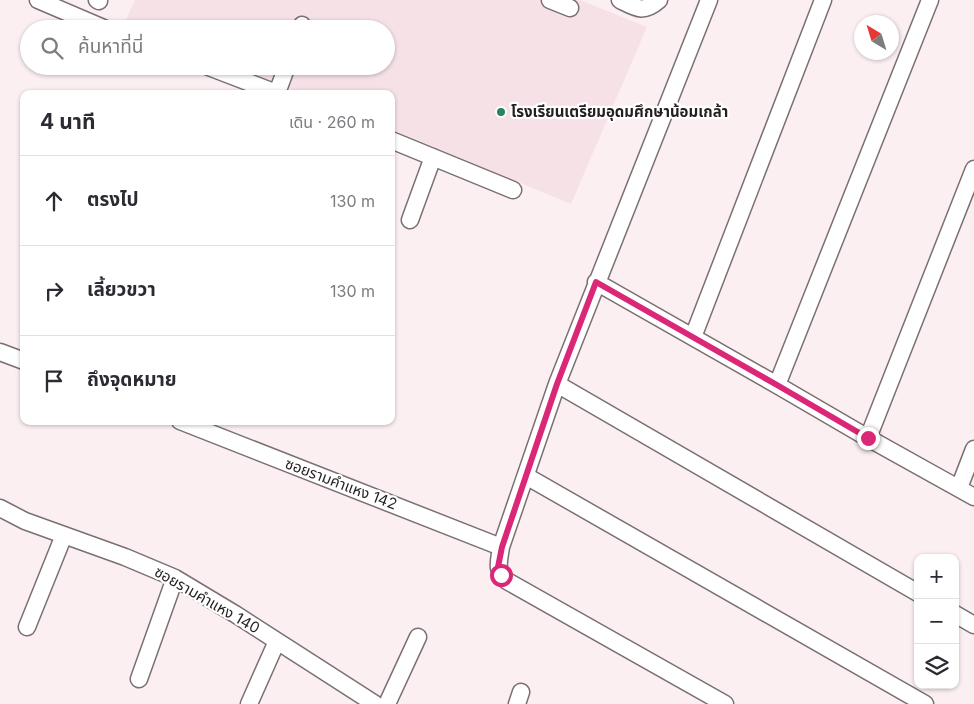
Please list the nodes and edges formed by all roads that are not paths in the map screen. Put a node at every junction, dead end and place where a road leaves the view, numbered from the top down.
1 (38, 0) edge
2 (550, 0) edge
3 (620, 0) edge
4 (659, 0) edge
5 (709, 0) edge
6 (823, 0) edge
7 (930, 0) edge
8 (570, 8) dead end
9 (85, 20) edge
10 (225, 75) edge
11 (284, 75) edge
12 (254, 89) edge
13 (279, 90) edge
14 (395, 142) edge
15 (433, 157) junction
16 (974, 169) edge
17 (512, 190) dead end
18 (410, 220) dead end
19 (596, 282) junction
20 (693, 337) junction
21 (0, 352) edge
22 (20, 360) edge
23 (557, 384) junction
24 (777, 385) junction
25 (190, 425) edge
26 (868, 438) junction
27 (974, 450) edge
28 (526, 476) junction
29 (959, 488) junction
30 (974, 497) edge
31 (0, 508) edge
32 (64, 535) junction
33 (502, 547) junction
34 (174, 578) junction
35 (914, 590) edge
36 (959, 616) edge
37 (974, 625) edge
38 (27, 627) dead end
39 (418, 637) dead end
40 (277, 641) junction
41 (139, 678) dead end
42 (249, 704) edge
43 (374, 704) edge
44 (386, 704) edge
45 (726, 704) edge
46 (925, 704) edge

1 - 9 street
2 - 8 street
3 - 4 street
5 - 19 street
6 - 20 street
7 - 24 street
10 - 12 street
11 - 13 street
14 - 15 street
15 - 17 street
15 - 18 street
16 - 26 street
19 - 20 street
19 - 23 street
20 - 24 street
21 - 22 street
23 - 28 street
23 - 35 street
24 - 26 street
25 - 33 street, ซอยรามคำแหง 142
26 - 29 street
27 - 29 street
28 - 33 street
28 - 46 street
29 - 30 street
31 - 32 street, ซอยรามคำแหง 140
32 - 34 street, ซอยรามคำแหง 140
32 - 38 street
33 - 45 street
34 - 40 street, ซอยรามคำแหง 140
34 - 41 street
36 - 37 street
39 - 44 street
40 - 42 street
40 - 43 street, ซอยรามคำแหง 140

